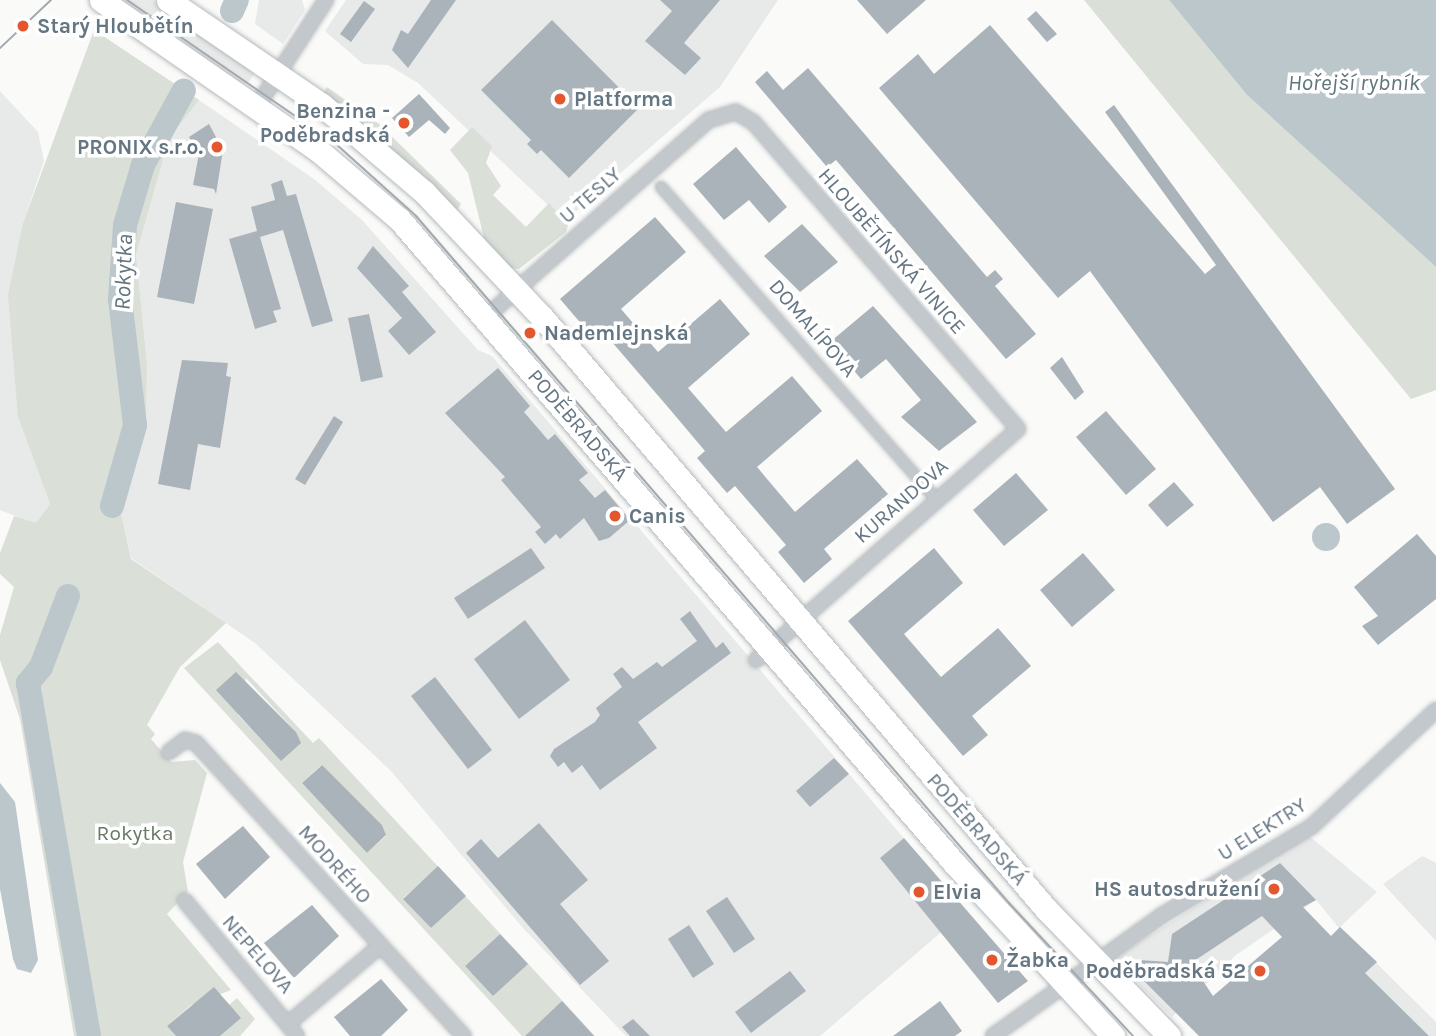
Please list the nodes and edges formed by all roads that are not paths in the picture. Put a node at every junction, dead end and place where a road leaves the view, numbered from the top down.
1 (101, 0) edge
2 (168, 0) edge
3 (323, 1) edge
4 (279, 76) junction
5 (256, 108) junction
6 (727, 111) joint
7 (661, 187) dead end
8 (515, 290) junction
9 (486, 317) junction
10 (1018, 429) joint
11 (936, 499) junction
12 (806, 613) junction
13 (763, 654) junction
14 (1436, 710) edge
15 (169, 752) dead end
16 (185, 901) dead end
17 (380, 946) junction
18 (1095, 963) junction
19 (1065, 986) junction
20 (293, 1030) edge
21 (464, 1036) edge
22 (993, 1036) edge
23 (1113, 1036) edge
24 (1169, 1036) edge

1 - 5 main road, PODĚBRADSKÁ
2 - 4 main road, PODĚBRADSKÁ
3 - 4 street
4 - 5 street
4 - 8 main road, PODĚBRADSKÁ
5 - 9 main road, PODĚBRADSKÁ
6 - 8 street, U TESLY
6 - 10 street, HLOUBĚTÍNSKÁ VINICE
7 - 11 street, DOMALÍPOVA
8 - 9 street, U TESLY
8 - 12 main road, PODĚBRADSKÁ
9 - 13 main road, PODĚBRADSKÁ
10 - 11 street, KURANDOVA
11 - 12 street, KURANDOVA
12 - 13 street, KURANDOVA
12 - 18 main road, PODĚBRADSKÁ
13 - 19 main road, PODĚBRADSKÁ
14 - 18 street, U ELEKTRY
15 - 17 street, MODRÉHO
16 - 20 street, NEPELOVA
17 - 20 street
17 - 21 street, MODRÉHO
18 - 19 street, U ELEKTRY
18 - 24 main road, PODĚBRADSKÁ
19 - 22 street, U ELEKTRY
19 - 23 main road, PODĚBRADSKÁ

